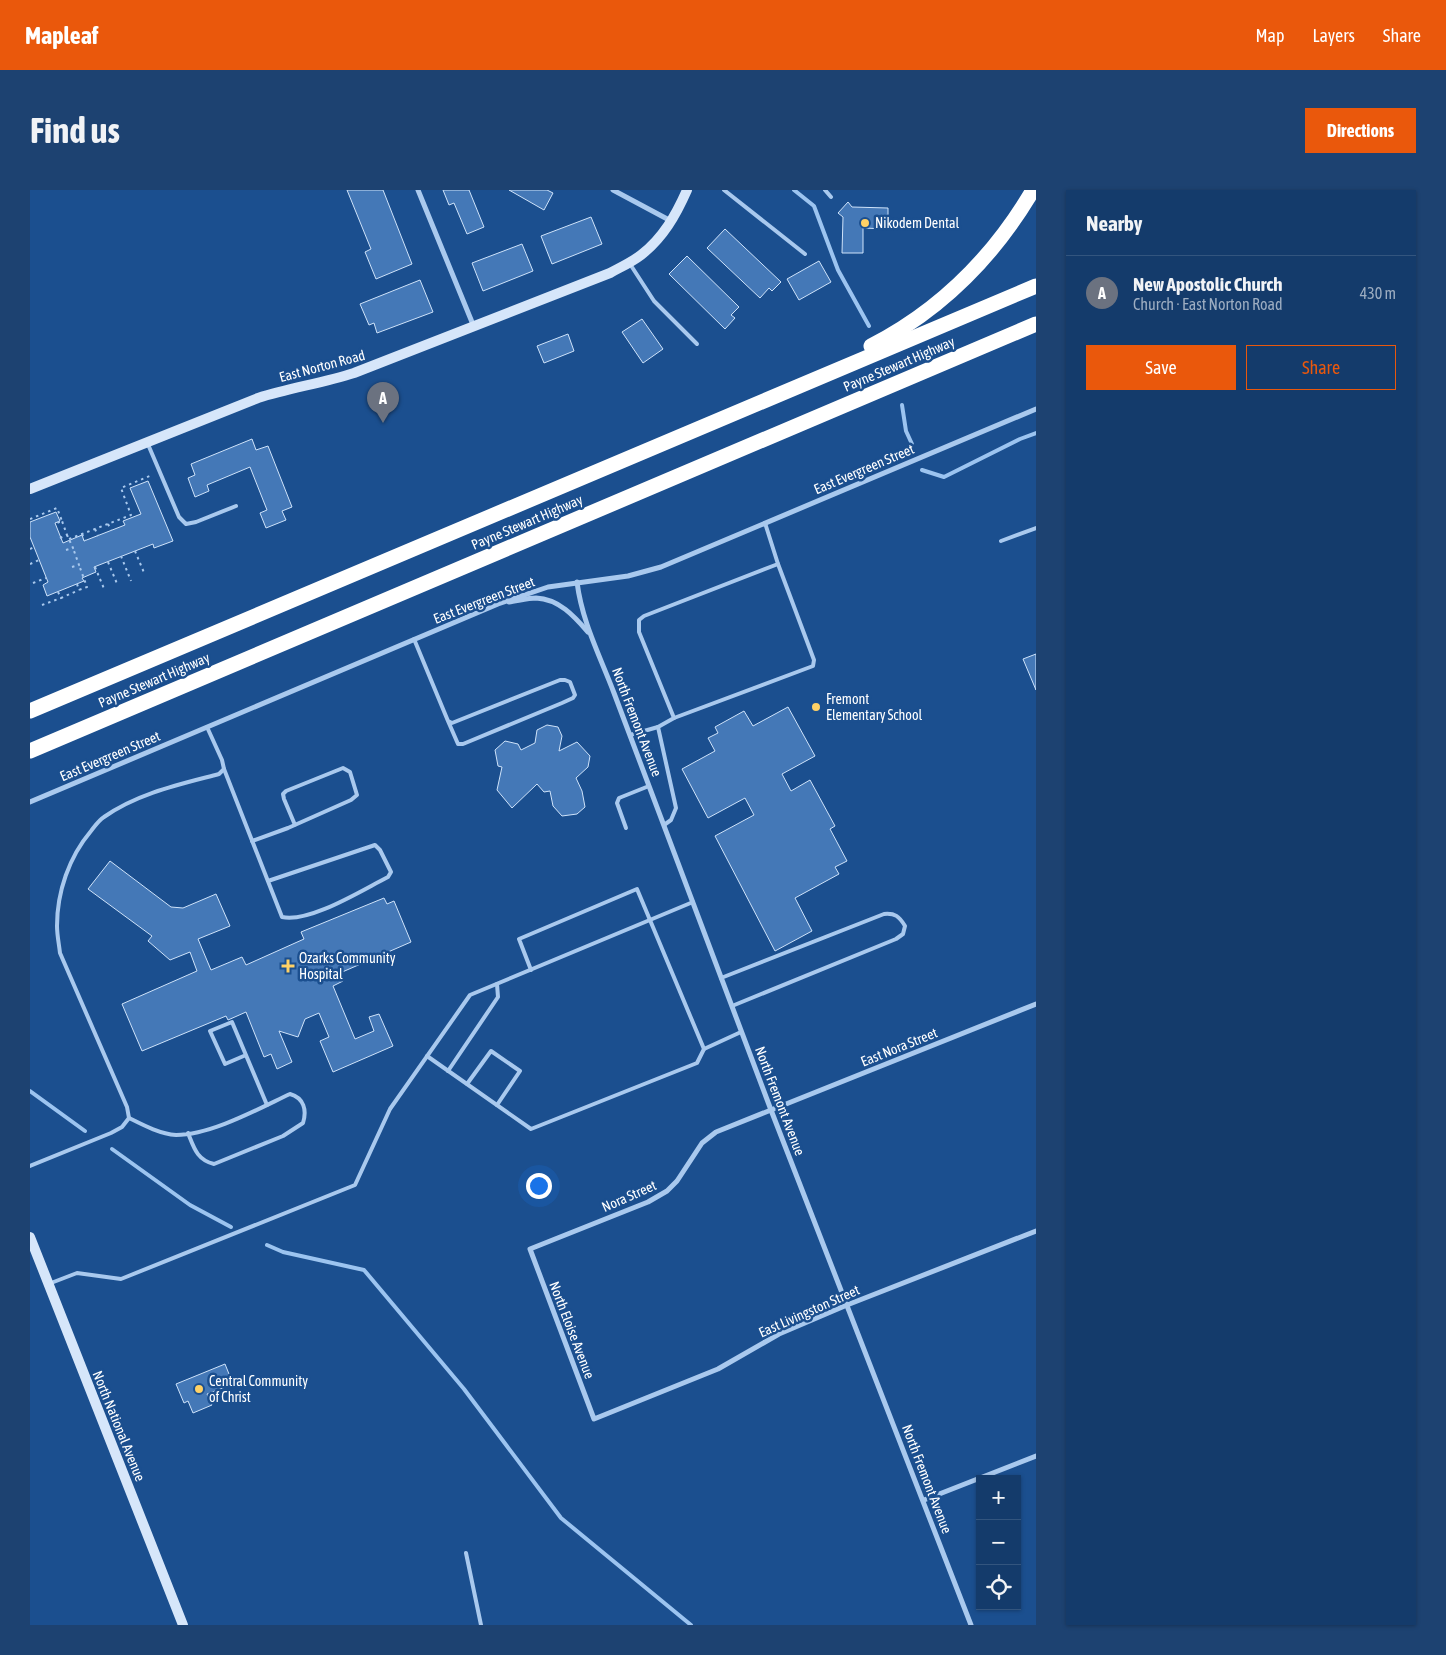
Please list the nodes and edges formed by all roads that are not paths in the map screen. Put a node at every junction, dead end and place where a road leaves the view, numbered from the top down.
1 (418, 190) edge
2 (613, 190) edge
3 (687, 190) edge
4 (724, 190) edge
5 (826, 190) edge
6 (1033, 190) edge
7 (831, 196) dead end
8 (672, 222) junction
9 (805, 254) dead end
10 (625, 265) junction
11 (1036, 286) edge
12 (1036, 324) edge
13 (474, 327) junction
14 (1036, 329) edge
15 (697, 344) dead end
16 (964, 354) junction
17 (744, 409) junction
18 (1036, 409) edge
19 (147, 442) junction
20 (30, 489) edge
21 (236, 506) dead end
22 (766, 523) junction
23 (1036, 528) edge
24 (1001, 541) dead end
25 (778, 564) junction
26 (577, 582) junction
27 (498, 604) junction
28 (589, 633) junction
29 (414, 639) junction
30 (30, 711) edge
31 (674, 718) junction
32 (448, 721) junction
33 (207, 727) junction
34 (658, 727) junction
35 (630, 735) junction
36 (30, 751) edge
37 (224, 769) junction
38 (649, 786) junction
39 (30, 802) edge
40 (295, 825) junction
41 (664, 825) junction
42 (626, 828) dead end
43 (252, 841) junction
44 (268, 881) junction
45 (693, 902) junction
46 (650, 920) junction
47 (531, 970) junction
48 (721, 978) junction
49 (498, 984) junction
50 (1036, 1004) edge
51 (732, 1006) junction
52 (741, 1032) junction
53 (704, 1049) junction
54 (246, 1055) junction
55 (427, 1056) junction
56 (448, 1071) junction
57 (467, 1084) junction
58 (267, 1105) junction
59 (497, 1105) junction
60 (771, 1110) junction
61 (129, 1118) junction
62 (188, 1133) junction
63 (30, 1166) edge
64 (1036, 1231) edge
65 (30, 1240) edge
66 (530, 1249) joint
67 (49, 1284) junction
68 (847, 1305) junction
69 (594, 1419) joint
70 (1036, 1456) edge
71 (924, 1500) junction
72 (466, 1553) dead end
73 (183, 1625) edge
74 (481, 1625) edge
75 (971, 1625) edge

1 - 13 street
2 - 8 street
3 - 8 main road, East Norton Road
4 - 9 lane
5 - 7 lane
6 - 17 highway
8 - 10 main road, East Norton Road
10 - 13 main road, East Norton Road
10 - 15 lane
11 - 17 highway, Payne Stewart Highway
12 - 16 highway, Payne Stewart Highway
13 - 19 main road, East Norton Road
14 - 16 highway
16 - 36 highway, Payne Stewart Highway
17 - 30 highway, Payne Stewart Highway
18 - 22 street, East Evergreen Street
19 - 20 main road, East Norton Road
19 - 21 lane
22 - 25 lane
22 - 26 street, East Evergreen Street
23 - 24 lane
25 - 31 lane
25 - 31 lane
26 - 27 street, East Evergreen Street
26 - 28 street, North Fremont Avenue
27 - 28 street
27 - 29 street, East Evergreen Street
28 - 35 street, North Fremont Avenue
29 - 32 lane
29 - 33 street, East Evergreen Street
31 - 34 lane
32 - 32 lane
33 - 37 lane
33 - 39 street, East Evergreen Street
34 - 35 lane
34 - 41 lane
35 - 38 street, North Fremont Avenue
37 - 43 lane
37 - 61 lane
38 - 41 street, North Fremont Avenue
38 - 42 lane
40 - 40 lane
40 - 43 lane
41 - 45 street, North Fremont Avenue
43 - 44 lane
44 - 44 lane
45 - 46 lane
45 - 48 street, North Fremont Avenue
46 - 47 lane
46 - 47 lane
46 - 53 lane
47 - 49 lane
48 - 51 street, North Fremont Avenue
48 - 51 lane
49 - 55 lane
49 - 56 lane
50 - 60 street, East Nora Street
51 - 52 street, North Fremont Avenue
52 - 53 lane
52 - 60 street, North Fremont Avenue
53 - 59 lane
54 - 54 lane
54 - 58 lane
55 - 56 lane
55 - 67 lane
56 - 57 lane
57 - 59 lane
57 - 59 lane
58 - 62 lane
58 - 62 lane
60 - 66 street, Nora Street
60 - 68 street, North Fremont Avenue
61 - 62 lane
61 - 63 lane
64 - 68 street, East Livingston Street
65 - 67 main road, North National Avenue
66 - 69 street, North Eloise Avenue
67 - 73 main road, North National Avenue
68 - 69 street, East Livingston Street
68 - 71 street, North Fremont Avenue
70 - 71 street
71 - 75 street, North Fremont Avenue
72 - 74 lane

